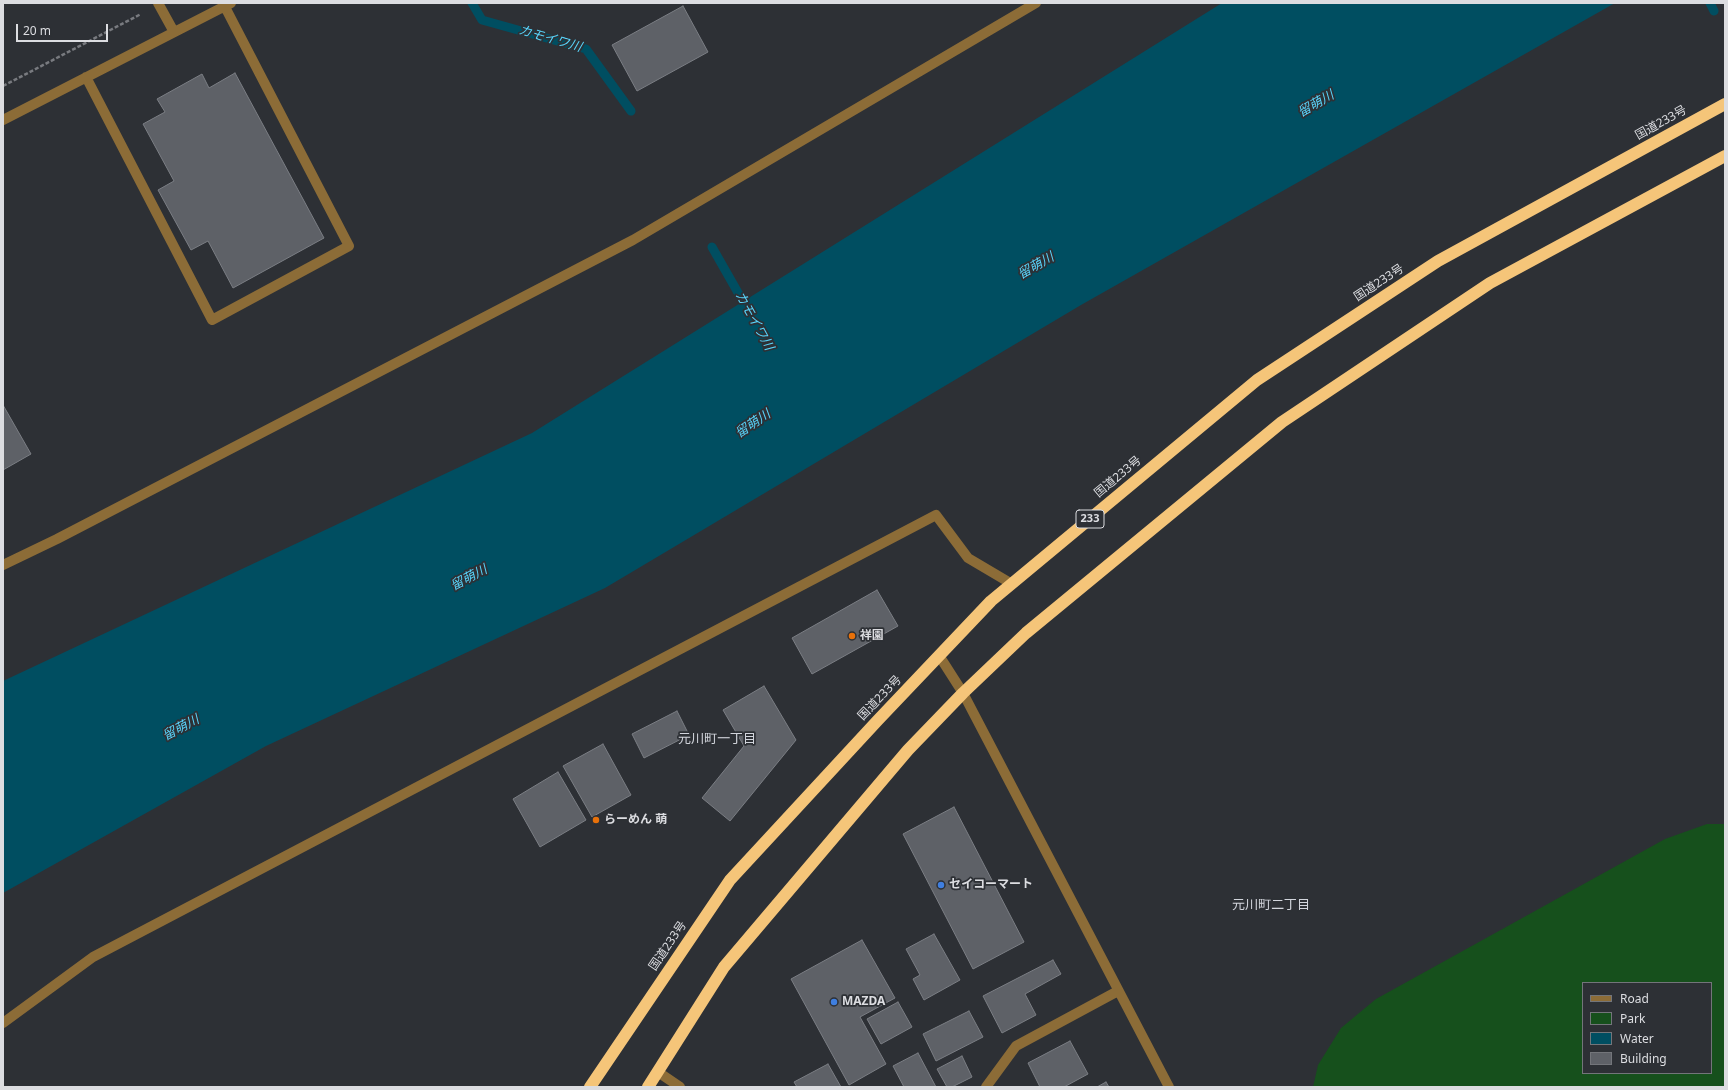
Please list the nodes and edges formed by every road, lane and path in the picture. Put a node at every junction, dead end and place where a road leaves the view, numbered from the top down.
1 (1036, 3) edge
2 (159, 4) edge
3 (228, 4) edge
4 (174, 32) junction
5 (86, 77) junction
6 (3, 86) edge
7 (1725, 104) edge
8 (3, 120) edge
9 (1725, 156) edge
10 (3, 565) edge
11 (1012, 584) junction
12 (940, 657) junction
13 (963, 693) junction
14 (1118, 991) junction
15 (3, 1023) edge
16 (658, 1072) junction
17 (590, 1087) edge
18 (648, 1087) edge
19 (680, 1087) edge
20 (986, 1087) edge
21 (1169, 1087) edge

1 - 10 street
2 - 4 street
2 - 6 path
3 - 4 street
3 - 5 street
4 - 5 street
5 - 8 street
7 - 11 highway, 国道233号 / 233
9 - 13 highway
11 - 12 highway, 国道233号 / 233
11 - 15 street
12 - 13 street
12 - 17 highway, 国道233号 / 233
13 - 14 street
13 - 16 highway
14 - 20 street
14 - 21 street
16 - 18 highway
16 - 19 street

